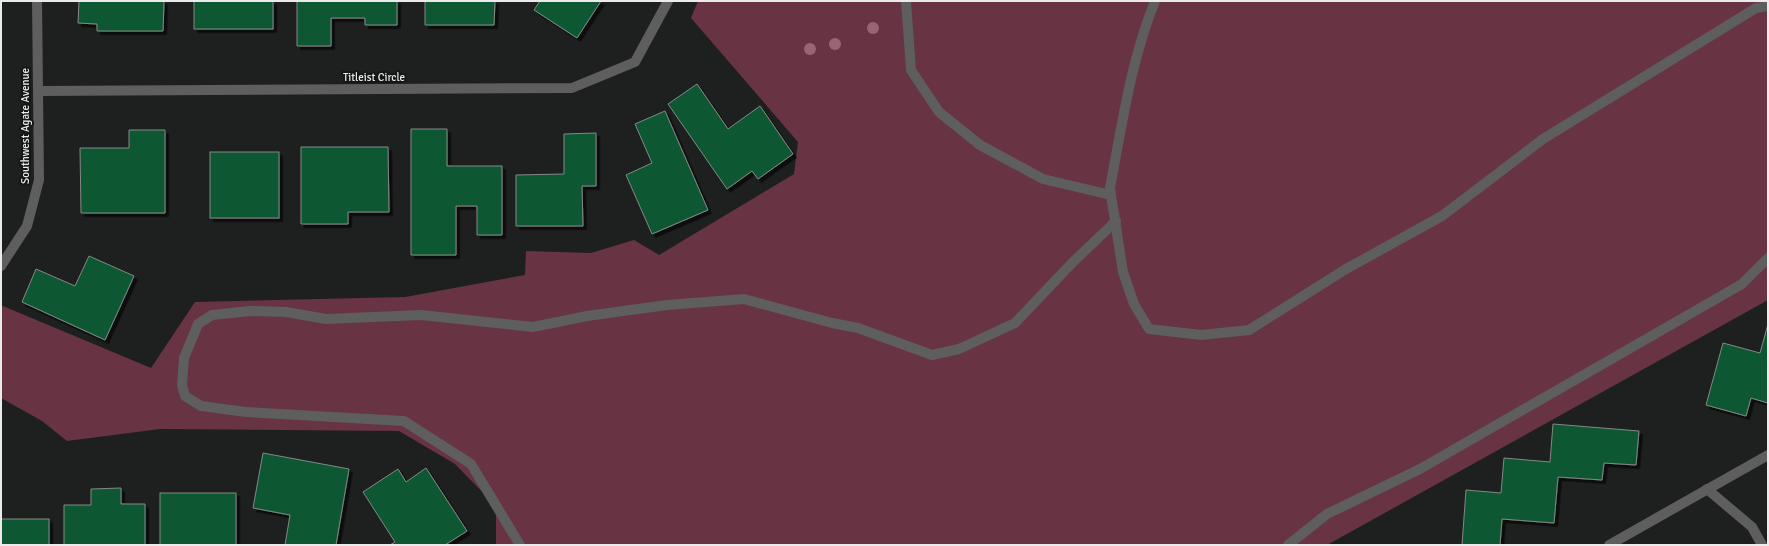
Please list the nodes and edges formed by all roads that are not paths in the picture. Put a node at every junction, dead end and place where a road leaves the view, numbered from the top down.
1 (36, 1) edge
2 (668, 1) edge
3 (906, 1) edge
4 (1155, 1) edge
5 (1768, 6) edge
6 (38, 91) junction
7 (1111, 195) junction
8 (1116, 221) junction
9 (1768, 258) edge
10 (1, 266) edge
11 (1768, 455) edge
12 (1707, 489) junction
13 (520, 545) edge
14 (1288, 545) edge
15 (1609, 545) edge
16 (1762, 545) edge

1 - 6 street, Southwest Agate Avenue
2 - 6 street, Titleist Circle
3 - 7 street
4 - 7 street
5 - 8 street
6 - 10 street, Southwest Agate Avenue
7 - 8 street
8 - 13 street
9 - 14 street
11 - 12 street
12 - 15 street
12 - 16 street

